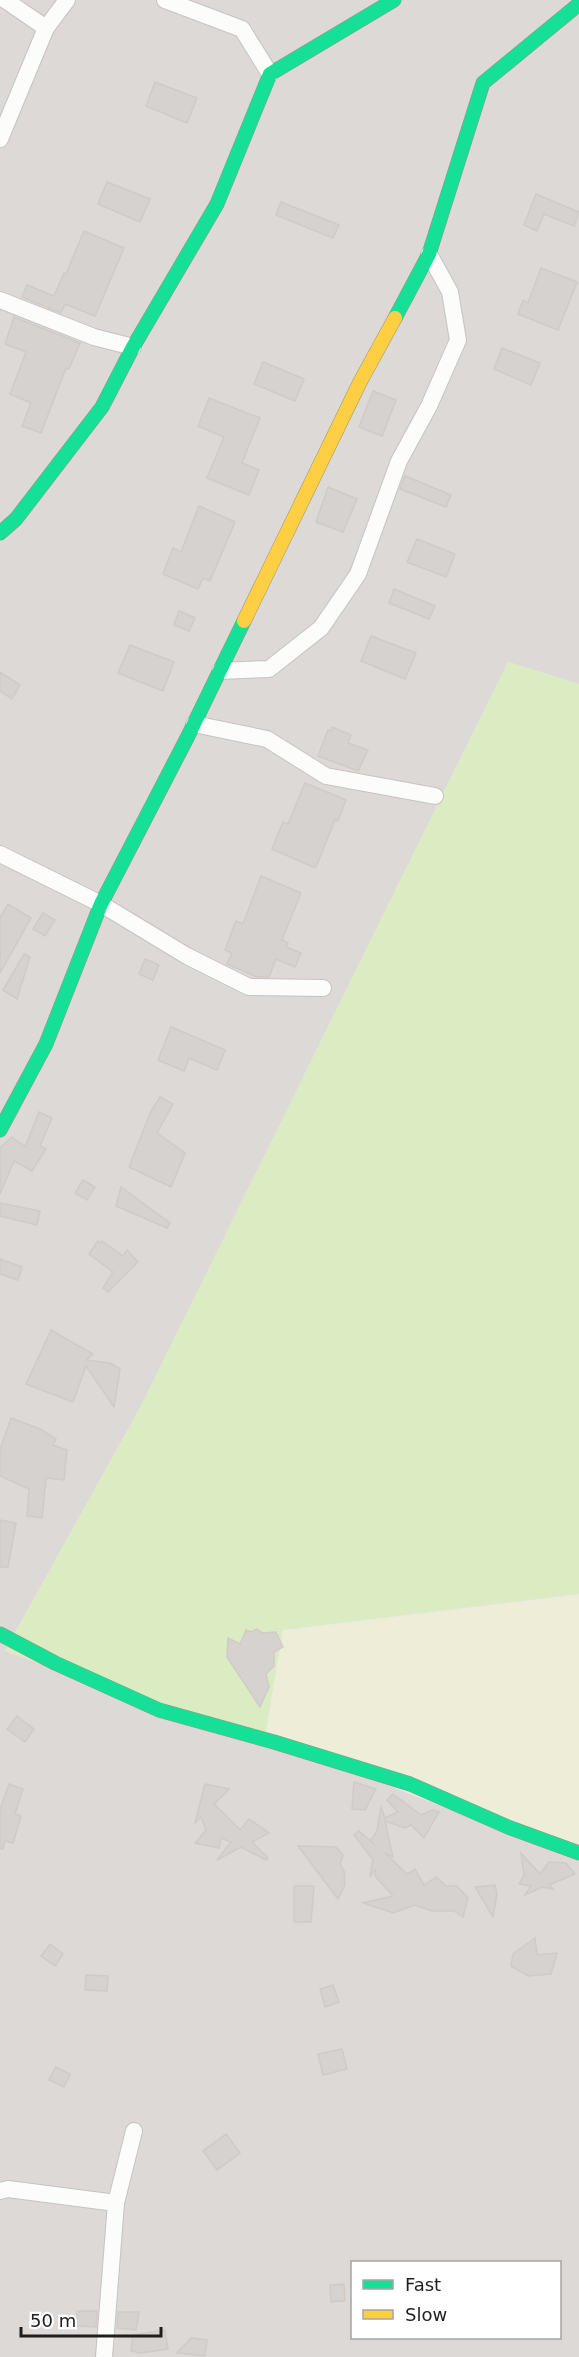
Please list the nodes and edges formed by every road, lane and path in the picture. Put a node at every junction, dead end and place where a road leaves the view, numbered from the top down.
1 (5, 0) edge
2 (67, 0) edge
3 (165, 0) edge
4 (394, 0) edge
5 (579, 4) edge
6 (46, 28) junction
7 (270, 74) junction
8 (0, 139) edge
9 (429, 254) junction
10 (0, 300) edge
11 (133, 347) junction
12 (0, 534) edge
13 (220, 671) junction
14 (194, 724) junction
15 (435, 796) dead end
16 (0, 854) edge
17 (101, 904) junction
18 (323, 988) dead end
19 (0, 1130) edge
20 (0, 1634) edge
21 (579, 1853) edge
22 (134, 2131) dead end
23 (0, 2191) edge
24 (116, 2204) junction
25 (105, 2357) edge

1 - 6 street
2 - 6 street
3 - 7 street
4 - 7 street
5 - 9 street
6 - 8 street
7 - 11 street
9 - 13 street
9 - 13 street
10 - 11 street
11 - 12 street
13 - 14 street
14 - 15 street
14 - 17 street
16 - 17 street
17 - 18 street
17 - 19 street
20 - 21 street
22 - 24 street
23 - 24 street
24 - 25 street

